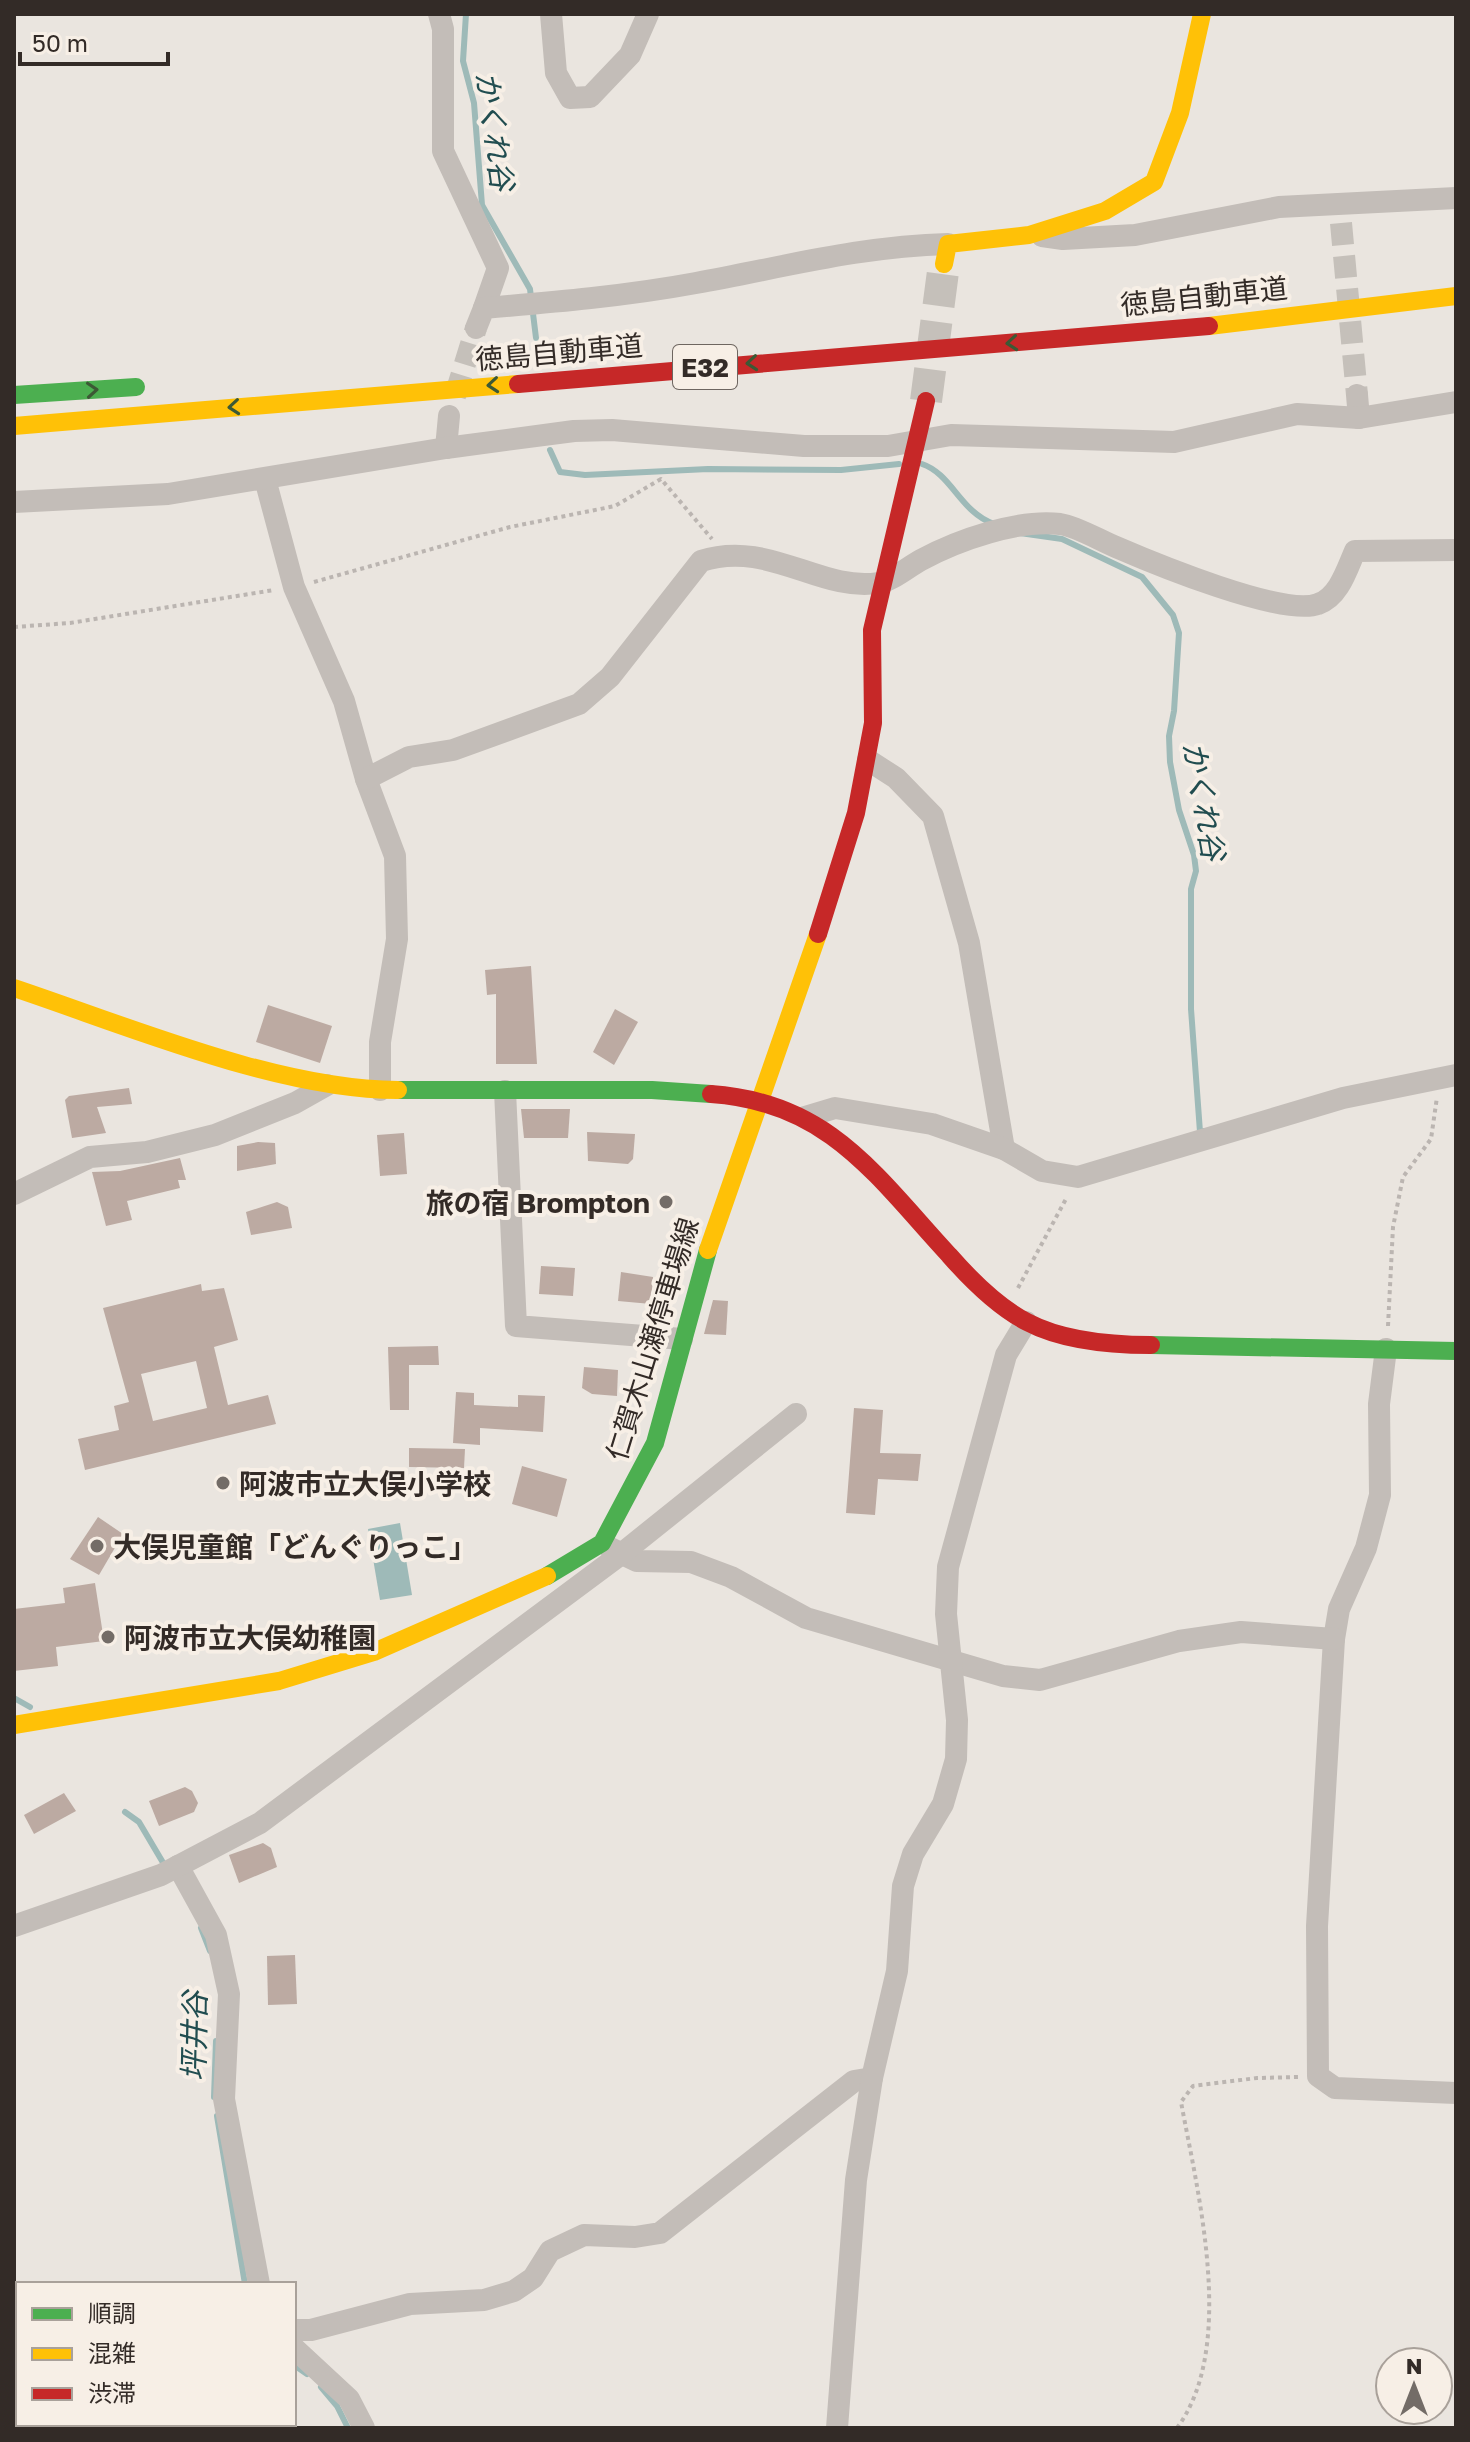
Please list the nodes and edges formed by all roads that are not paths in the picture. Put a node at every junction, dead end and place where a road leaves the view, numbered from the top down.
1 (439, 14) edge
2 (551, 14) edge
3 (648, 14) edge
4 (1202, 14) edge
5 (1456, 198) edge
6 (1029, 235) junction
7 (946, 254) joint
8 (1456, 296) edge
9 (1395, 303) junction
10 (806, 340) dead end
11 (156, 385) dead end
12 (14, 395) edge
13 (1357, 395) tunnel mouth
14 (926, 401) tunnel mouth
15 (1456, 402) edge
16 (449, 416) tunnel mouth
17 (1359, 418) junction
18 (14, 426) edge
19 (446, 448) junction
20 (916, 456) junction
21 (265, 479) junction
22 (14, 502) edge
23 (1456, 550) edge
24 (881, 583) junction
25 (868, 760) junction
26 (366, 779) junction
27 (14, 988) edge
28 (1448, 1077) edge
29 (327, 1085) junction
30 (380, 1090) junction
31 (505, 1091) junction
32 (759, 1103) junction
33 (805, 1117) junction
34 (1004, 1149) junction
35 (14, 1194) edge
36 (1026, 1322) junction
37 (682, 1339) junction
38 (1386, 1349) junction
39 (1456, 1351) edge
40 (796, 1414) dead end
41 (611, 1549) junction
42 (1334, 1639) junction
43 (948, 1661) junction
44 (14, 1725) edge
45 (169, 1871) junction
46 (14, 1926) edge
47 (872, 2078) junction
48 (1456, 2093) edge
49 (259, 2282) edge
50 (296, 2330) edge
51 (296, 2350) edge
52 (365, 2428) edge
53 (837, 2428) edge

1 - 7 street
2 - 3 street
4 - 6 main road
5 - 6 street
6 - 7 main road
8 - 9 main road, 徳島自動車道 / E32
9 - 10 main road, 徳島自動車道 / E32
9 -> 18 main road, 徳島自動車道 / E32
12 -> 11 main road
13 - 17 street
14 - 20 main road, 仁賀木山瀬停車場線
15 - 17 street
16 - 19 street
17 - 20 street
19 - 20 street
19 - 21 street
20 - 24 main road, 仁賀木山瀬停車場線
21 - 22 street
21 - 26 street
23 - 24 street
24 - 25 main road, 仁賀木山瀬停車場線
24 - 26 street
25 - 32 main road, 仁賀木山瀬停車場線
25 - 34 street
26 - 30 street
27 - 29 main road
28 - 34 street
29 - 30 main road
29 - 35 street
30 - 31 main road
31 - 32 main road
31 - 37 street
32 - 33 main road
32 - 37 main road, 仁賀木山瀬停車場線
33 - 34 street
33 - 36 main road
36 - 38 main road
36 - 43 street
37 - 41 main road, 仁賀木山瀬停車場線
38 - 39 main road
38 - 42 street
40 - 41 street
41 - 43 street
41 - 44 main road, 仁賀木山瀬停車場線
41 - 45 street
42 - 43 street
42 - 48 street
43 - 47 street
45 - 46 street
45 - 49 street
47 - 50 street
47 - 53 street
51 - 52 street

